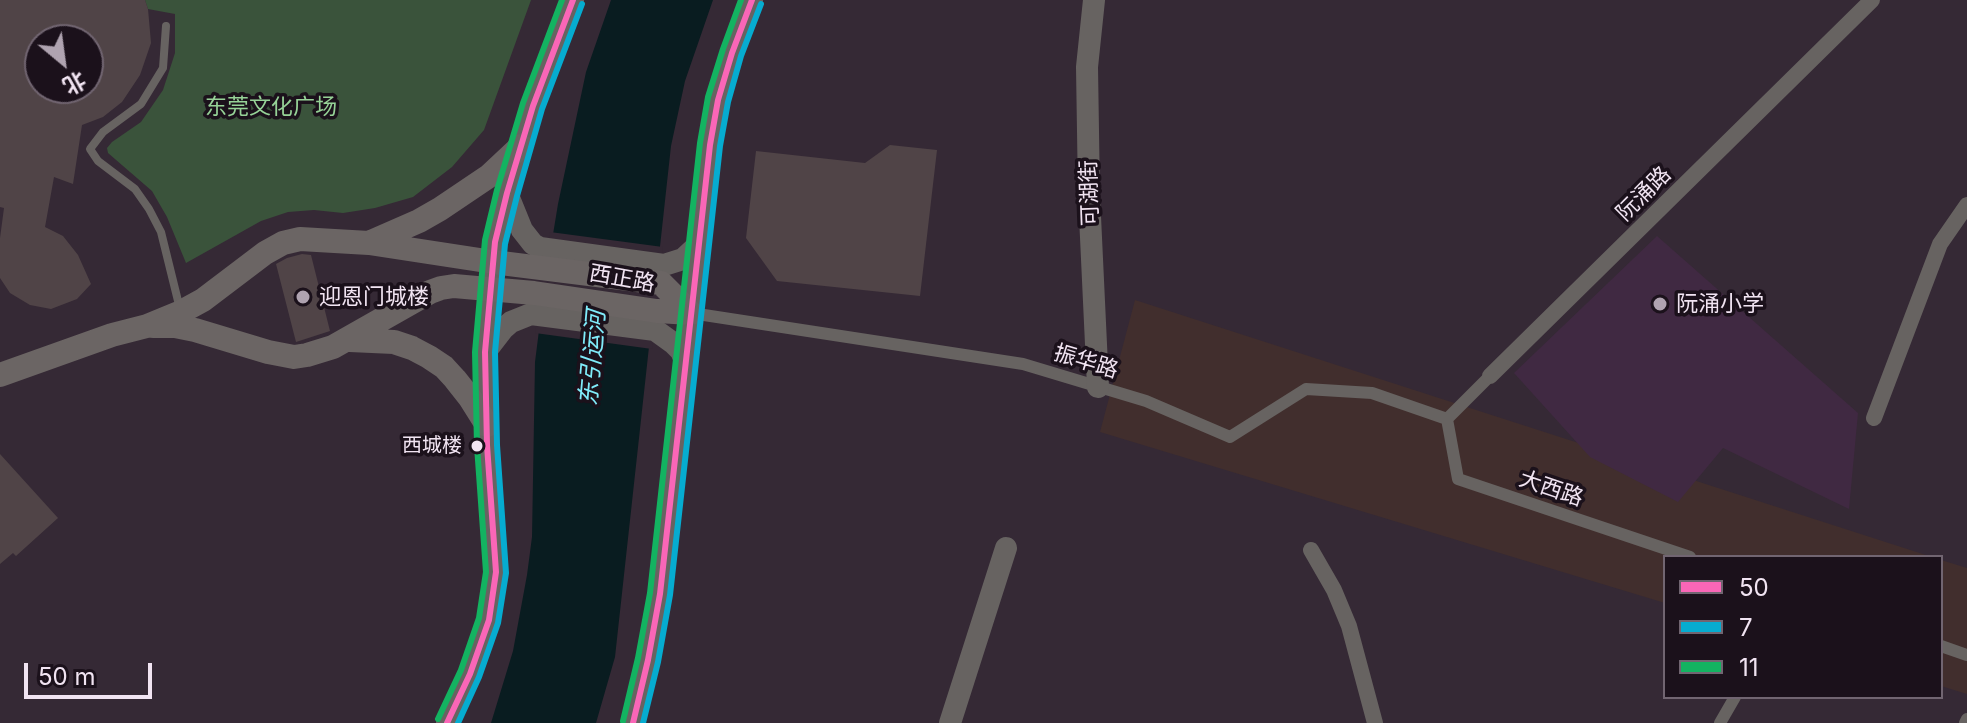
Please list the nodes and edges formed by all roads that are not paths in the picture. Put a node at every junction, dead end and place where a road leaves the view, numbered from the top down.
1 (573, 0) edge
2 (752, 0) edge
3 (1094, 0) edge
4 (1872, 0) edge
5 (166, 26) dead end
6 (521, 146) junction
7 (507, 193) junction
8 (1967, 205) edge
9 (369, 243) junction
10 (698, 245) junction
11 (539, 257) junction
12 (493, 262) junction
13 (662, 274) junction
14 (491, 289) junction
15 (532, 304) junction
16 (181, 312) junction
17 (691, 313) junction
18 (656, 321) junction
19 (147, 326) junction
20 (347, 340) junction
21 (485, 352) junction
22 (686, 363) junction
23 (0, 374) edge
24 (1490, 376) joint
25 (1098, 387) junction
26 (1874, 418) dead end
27 (1447, 419) junction
28 (487, 425) junction
29 (1006, 548) dead end
30 (1311, 550) dead end
31 (1684, 555) edge
32 (1943, 647) edge
33 (1967, 655) edge
34 (1734, 699) edge
35 (447, 723) edge
36 (633, 723) edge
37 (950, 723) edge
38 (1375, 723) edge
39 (1720, 723) edge

1 - 6 street
2 - 10 street
3 - 25 street, 可湖街
4 - 24 street, 阮涌路
5 - 16 lane
6 - 7 street
6 - 9 main road
7 - 11 street
7 - 12 street
8 - 26 street
9 - 12 main road, 西正路
9 - 16 main road, 西正路
10 - 13 street
10 - 17 street
11 - 12 main road, 西正路
11 - 13 main road, 西正路
12 - 14 street
13 - 17 main road, 西正路
14 - 15 main road, 西正路
14 - 20 main road, 西正路
14 - 21 street
15 - 18 main road, 西正路
15 - 21 street
16 - 19 main road, 西正路
17 - 18 main road, 西正路
17 - 22 street
17 - 25 street, 振华路
18 - 22 street
19 - 20 main road, 西正路
19 - 23 main road, 西正路
20 - 28 main road
21 - 28 street
22 - 36 street
24 - 27 street, 阮涌路
25 - 27 street, 振华路
27 - 31 street, 大西路
28 - 35 street
29 - 37 street
30 - 38 street
32 - 33 street
34 - 39 street

